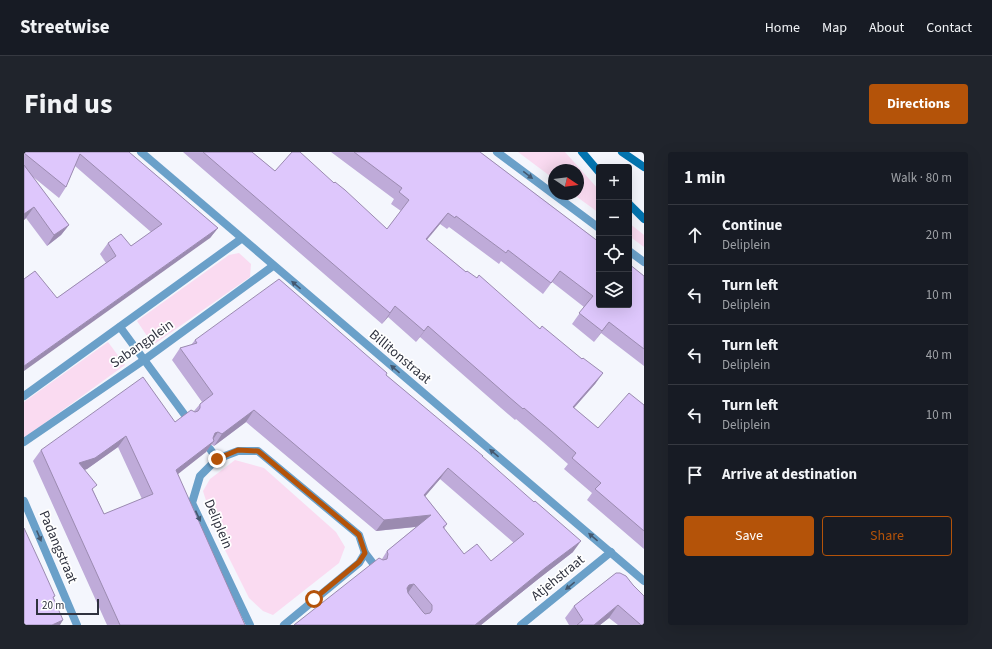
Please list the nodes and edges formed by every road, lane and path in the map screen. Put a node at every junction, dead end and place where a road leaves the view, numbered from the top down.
1 (141, 152) edge
2 (497, 152) edge
3 (582, 152) edge
4 (622, 152) edge
5 (644, 167) edge
6 (596, 168) edge
7 (632, 207) edge
8 (644, 219) edge
9 (596, 226) edge
10 (241, 239) junction
11 (632, 253) edge
12 (644, 262) edge
13 (273, 266) junction
14 (120, 327) junction
15 (144, 360) junction
16 (24, 396) edge
17 (187, 418) edge
18 (24, 442) edge
19 (210, 449) edge
20 (217, 459) junction
21 (24, 500) edge
22 (611, 552) junction
23 (365, 553) junction
24 (375, 566) edge
25 (644, 581) edge
26 (77, 625) edge
27 (250, 625) edge
28 (284, 625) edge
29 (521, 625) edge

1 - 10 street, Billitonstraat
2 -> 9 street
3 - 6 main road
4 - 5 main road
7 - 8 main road
10 - 13 street, Billitonstraat
10 - 14 street, Sabangplein
11 - 12 street
13 - 15 street, Sabangplein
22 -> 13 street, Billitonstraat
14 - 15 street
14 - 16 street, Sabangplein
15 - 17 street
15 - 18 street, Sabangplein
19 - 20 street
20 - 23 street, Deliplein
20 -> 27 street, Deliplein
21 -> 26 street, Padangstraat
22 - 25 street, Billitonstraat
22 -> 29 street, Atjehstraat
23 - 24 street, Deliplein
23 - 28 street

